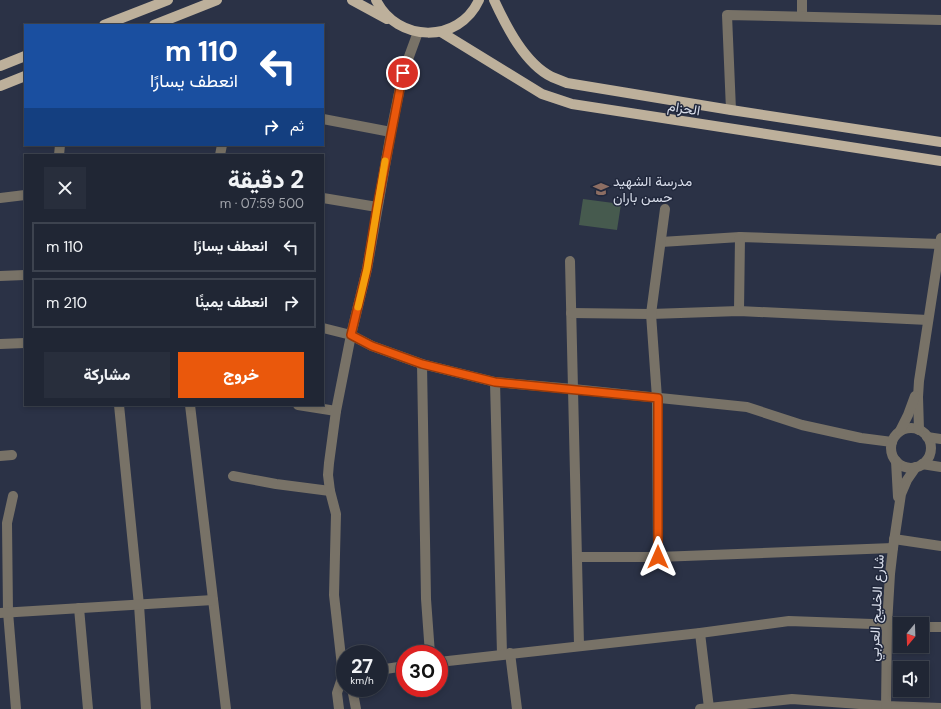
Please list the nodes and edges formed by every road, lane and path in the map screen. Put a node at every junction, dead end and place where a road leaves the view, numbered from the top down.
1 (168, 0) edge
2 (217, 0) edge
3 (352, 0) edge
4 (376, 0) edge
5 (479, 0) edge
6 (494, 0) edge
7 (802, 0) edge
8 (802, 16) junction
9 (941, 20) edge
10 (107, 24) edge
11 (157, 24) edge
12 (398, 24) junction
13 (418, 32) junction
14 (441, 32) junction
15 (24, 56) edge
16 (0, 66) edge
17 (24, 76) edge
18 (0, 86) edge
19 (731, 110) junction
20 (324, 119) edge
21 (391, 132) junction
22 (941, 142) edge
23 (941, 161) edge
24 (24, 195) edge
25 (0, 198) edge
26 (324, 198) edge
27 (377, 207) junction
28 (665, 209) dead end
29 (740, 237) junction
30 (940, 241) edge
31 (661, 242) junction
32 (570, 261) dead end
33 (939, 268) edge
34 (24, 275) edge
35 (0, 276) edge
36 (739, 311) junction
37 (571, 313) junction
38 (651, 314) junction
39 (928, 320) junction
40 (324, 328) edge
41 (351, 335) junction
42 (24, 343) edge
43 (0, 344) edge
44 (422, 364) junction
45 (919, 381) junction
46 (495, 382) junction
47 (573, 389) junction
48 (658, 398) junction
49 (119, 406) edge
50 (190, 406) edge
51 (304, 406) edge
52 (336, 411) junction
53 (919, 430) junction
54 (900, 431) junction
55 (927, 437) junction
56 (941, 439) edge
57 (892, 442) junction
58 (12, 455) dead end
59 (0, 456) edge
60 (896, 461) junction
61 (919, 466) junction
62 (941, 467) edge
63 (233, 476) dead end
64 (330, 491) junction
65 (13, 496) dead end
66 (898, 509) junction
67 (894, 544) junction
68 (941, 546) edge
69 (577, 557) junction
70 (658, 557) junction
71 (213, 600) junction
72 (139, 605) junction
73 (79, 608) junction
74 (4, 613) edge
75 (887, 625) junction
76 (893, 625) edge
77 (929, 627) edge
78 (941, 628) edge
79 (700, 633) junction
80 (340, 645) edge
81 (429, 645) edge
82 (579, 645) junction
83 (506, 653) junction
84 (448, 661) edge
85 (338, 697) edge
86 (354, 697) edge
87 (793, 704) edge
88 (886, 707) edge
89 (704, 708) edge
90 (941, 708) edge
91 (16, 709) edge
92 (88, 709) edge
93 (146, 709) edge
94 (226, 709) edge
95 (339, 709) edge
96 (356, 709) edge
97 (517, 709) edge

1 - 10 main road
2 - 11 main road
3 - 12 main road
4 - 12 main road
5 - 14 main road
6 - 19 main road
7 - 8 street
8 - 9 street
8 - 19 street
12 - 13 main road
13 - 14 main road
13 - 21 street
14 - 23 main road, الحزام
15 - 16 main road
17 - 18 main road
19 - 22 main road
20 - 21 street
21 - 27 street
24 - 25 street
26 - 27 street
27 - 41 street
28 - 31 street
29 - 30 street
29 - 31 street
29 - 36 street
30 - 33 street
31 - 38 street
32 - 37 street
33 - 39 street
34 - 35 street
36 - 38 street
36 - 39 street
37 - 38 street
37 - 47 street
38 - 48 street
39 - 45 street
40 - 41 street
41 - 44 street
41 - 52 street
42 - 43 street
44 - 46 street
44 - 81 street
45 - 53 street
45 - 54 street
46 - 47 street
46 - 83 street
47 - 48 street
47 - 69 street
48 - 57 street
48 - 70 street
49 - 72 street
50 - 71 street
51 - 52 street
52 - 64 street
53 - 54 street
53 - 55 street
54 - 57 street
55 - 56 street
55 - 61 street, شارع الخليج العربي
57 - 60 street, شارع الخليج العربي
58 - 59 street
60 - 61 street
60 - 66 street, شارع الخليج العربي
61 - 62 street
61 - 66 street, شارع الخليج العربي
63 - 64 street
64 - 80 street
65 - 74 street
66 - 67 street, شارع الخليج العربي
67 - 68 street
67 - 70 street
67 - 75 street, شارع الخليج العربي
69 - 70 street
69 - 82 street
71 - 72 street
71 - 94 street
72 - 73 street
72 - 93 street
73 - 74 street
73 - 92 street
74 - 91 street
75 - 76 street
75 - 79 street
75 - 88 street, شارع الخليج العربي
77 - 78 street
79 - 82 street
79 - 89 street
82 - 83 street
83 - 84 street
83 - 97 street
85 - 95 street
86 - 96 street
87 - 88 street
87 - 89 street
88 - 90 street

